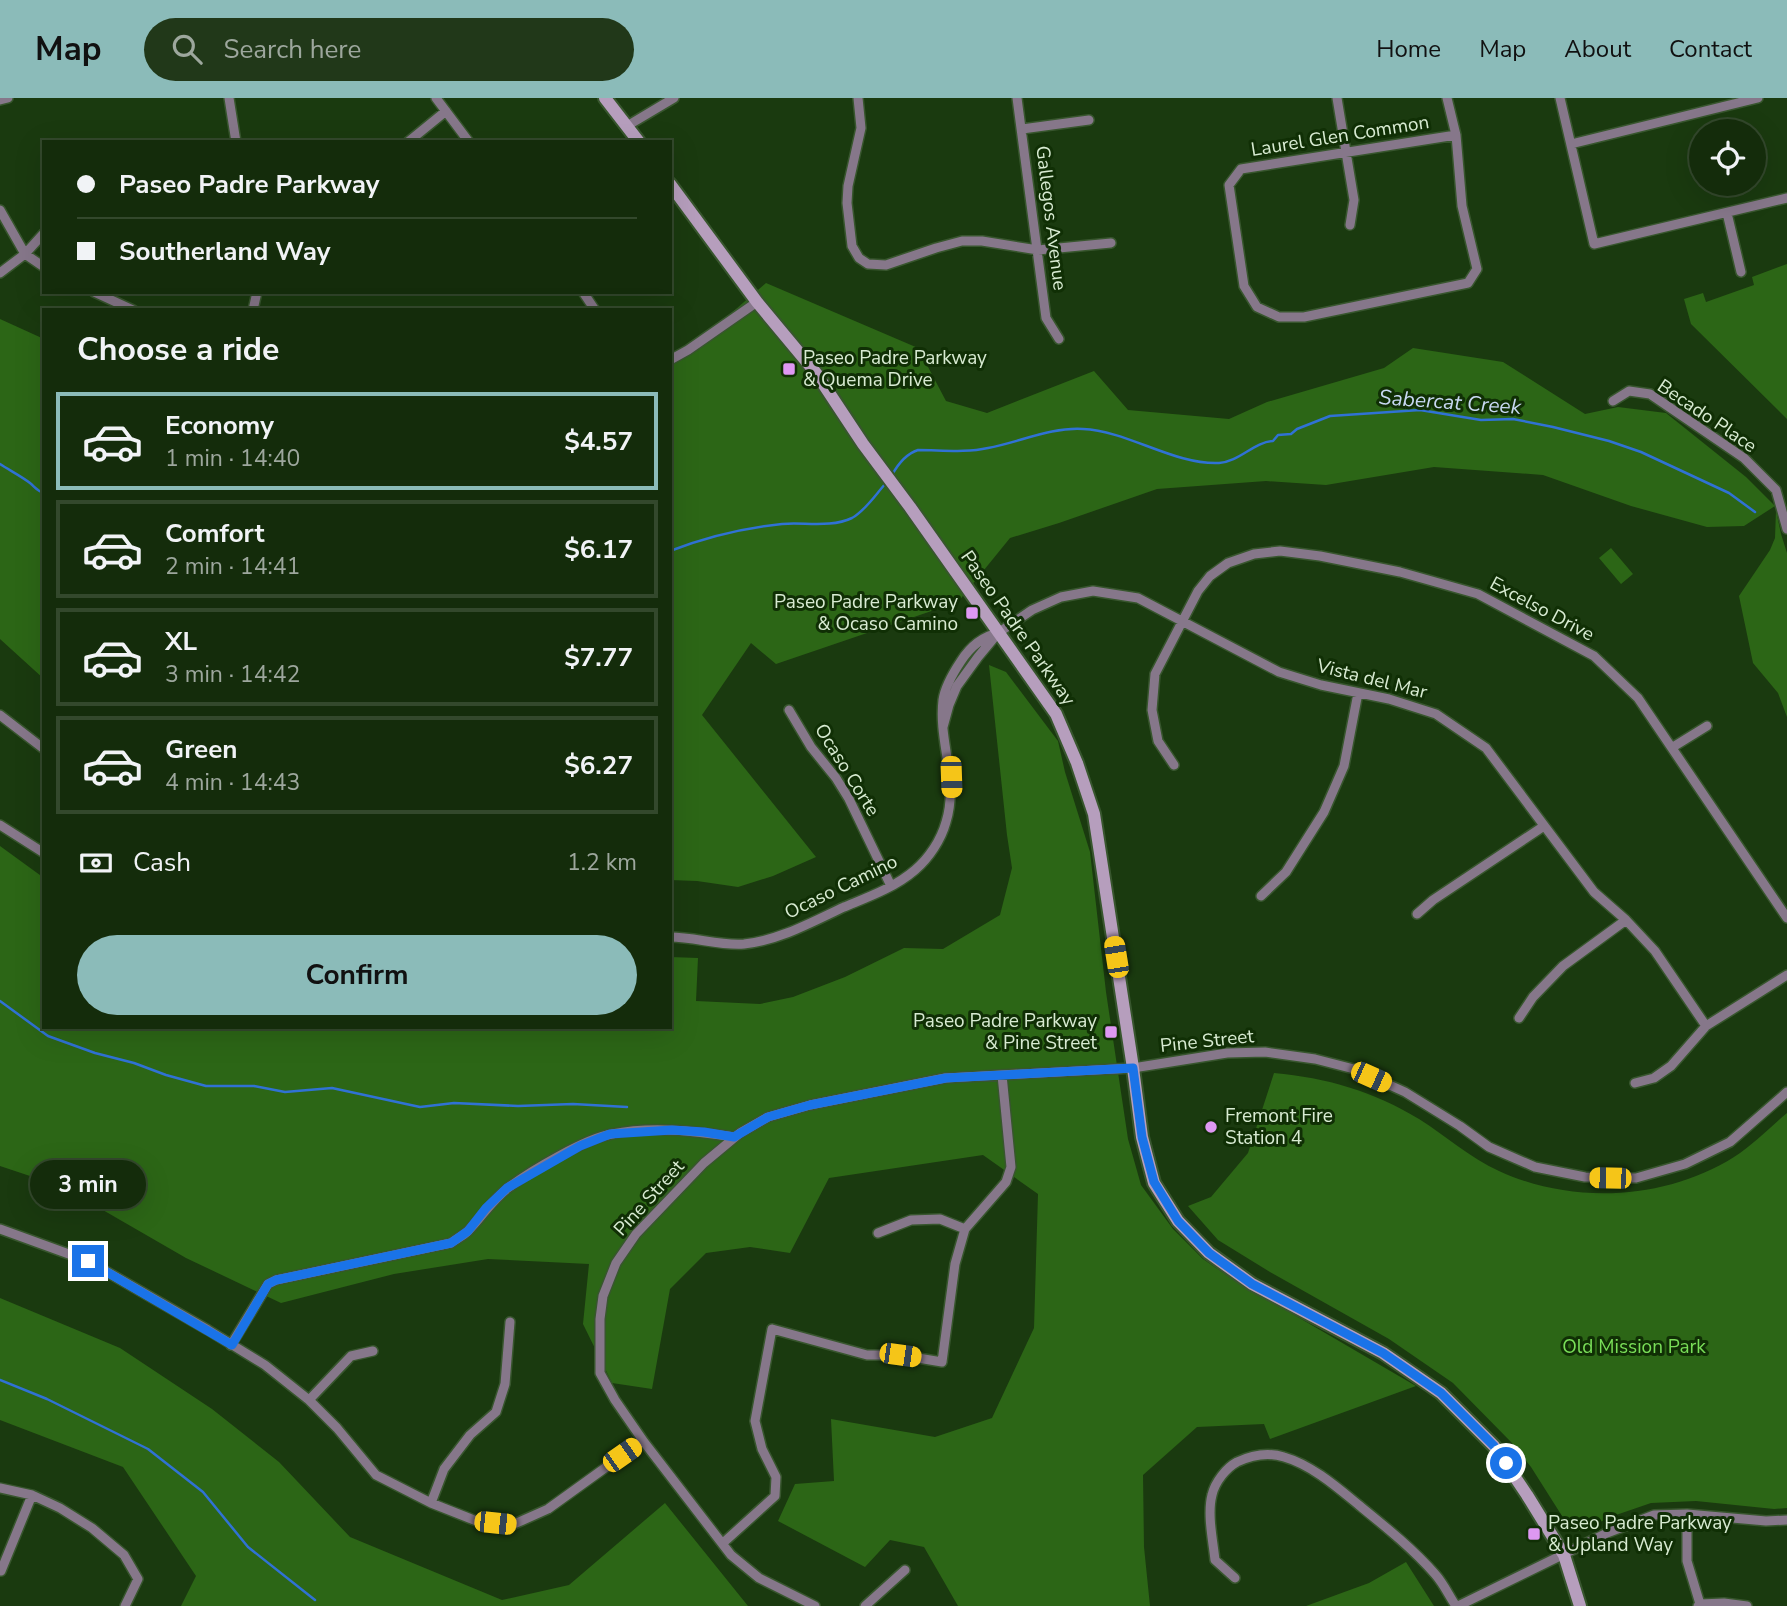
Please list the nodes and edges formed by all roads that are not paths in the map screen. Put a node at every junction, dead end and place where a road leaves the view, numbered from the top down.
1 (8, 98) edge
2 (229, 98) edge
3 (436, 98) edge
4 (606, 98) edge
5 (674, 98) edge
6 (858, 98) edge
7 (1017, 98) edge
8 (1337, 98) edge
9 (1447, 98) edge
10 (1560, 98) edge
11 (1758, 98) edge
12 (0, 100) edge
13 (446, 111) junction
14 (1089, 120) dead end
15 (627, 126) junction
16 (1022, 129) junction
17 (1456, 135) junction
18 (236, 140) edge
19 (410, 140) edge
20 (468, 140) edge
21 (638, 140) edge
22 (1571, 144) junction
23 (1346, 153) junction
24 (672, 187) edge
25 (1787, 198) edge
26 (0, 210) edge
27 (1727, 213) junction
28 (1350, 225) dead end
29 (42, 235) edge
30 (1111, 243) dead end
31 (1038, 250) junction
32 (25, 254) junction
33 (42, 266) edge
34 (1741, 272) dead end
35 (0, 273) edge
36 (98, 294) edge
37 (757, 302) junction
38 (128, 308) edge
39 (1059, 339) dead end
40 (672, 359) edge
41 (1613, 401) dead end
42 (1787, 529) edge
43 (1183, 621) junction
44 (998, 633) junction
45 (1358, 693) junction
46 (789, 710) dead end
47 (0, 715) edge
48 (1707, 726) dead end
49 (42, 747) edge
50 (1673, 747) junction
51 (1174, 765) dead end
52 (0, 825) edge
53 (1544, 825) junction
54 (42, 852) edge
55 (891, 886) junction
56 (1261, 896) dead end
57 (1418, 915) dead end
58 (1787, 918) edge
59 (1626, 920) junction
60 (672, 937) edge
61 (1787, 975) edge
62 (1519, 1018) dead end
63 (1706, 1026) junction
64 (1133, 1068) junction
65 (1002, 1075) junction
66 (1635, 1083) dead end
67 (1787, 1092) edge
68 (734, 1137) junction
69 (965, 1228) junction
70 (0, 1229) edge
71 (878, 1233) dead end
72 (510, 1322) dead end
73 (232, 1345) junction
74 (373, 1351) dead end
75 (309, 1400) junction
76 (644, 1442) junction
77 (0, 1488) edge
78 (32, 1495) junction
79 (431, 1503) junction
80 (1687, 1514) junction
81 (1787, 1520) edge
82 (723, 1544) junction
83 (1564, 1555) junction
84 (905, 1570) dead end
85 (1, 1571) edge
86 (1235, 1578) dead end
87 (792, 1601) edge
88 (1699, 1605) edge
89 (125, 1606) edge
90 (815, 1606) edge
91 (865, 1606) edge
92 (1457, 1606) edge
93 (1580, 1606) edge
94 (1747, 1606) edge

1 - 12 street
2 - 18 street
3 - 13 street
4 - 15 main road
5 - 15 street
6 - 31 street
7 - 16 street, Gallegos Avenue
8 - 23 street
9 - 17 street, Laurel Glen Common
10 - 22 street
11 - 22 street
13 - 19 street
13 - 20 street
14 - 16 street
15 - 21 main road
16 - 31 street, Gallegos Avenue
17 - 23 street, Laurel Glen Common
17 - 23 street, Laurel Glen Common
22 - 27 street
23 - 28 street
24 - 37 main road, Paseo Padre Parkway
25 - 27 street
26 - 32 street
27 - 34 street
29 - 32 street
30 - 31 street
31 - 39 street, Gallegos Avenue
32 - 33 street
32 - 35 street
36 - 38 street
37 - 40 street
37 - 44 main road, Paseo Padre Parkway
41 - 42 street, Becado Place
43 - 44 street, Vista del Mar
43 - 45 street, Vista del Mar
43 - 50 street, Excelso Drive
43 - 51 street, Excelso Drive
44 - 55 street, Ocaso Camino
44 - 64 main road, Paseo Padre Parkway
45 - 53 street, Vista del Mar
45 - 56 street
46 - 55 street, Ocaso Corte
47 - 49 street
48 - 50 street
50 - 58 street, Excelso Drive
52 - 54 street
53 - 57 street
53 - 59 street, Vista del Mar
55 - 60 street, Ocaso Camino
59 - 62 street
59 - 63 street, Vista del Mar
61 - 63 street
63 - 66 street
64 - 65 street, Pine Street
64 - 67 street, Pine Street
64 - 83 main road, Paseo Padre Parkway
65 - 68 street, Pine Street
65 - 69 street
68 - 73 street
68 - 76 street, Pine Street
69 - 71 street
69 - 82 street
70 - 73 street
72 - 79 street
73 - 75 street
74 - 75 street
75 - 79 street
76 - 79 street
76 - 82 street, Pine Street
77 - 78 street
78 - 85 street
78 - 89 street
80 - 81 street
80 - 83 street
80 - 88 street
82 - 87 street, Pine Street
83 - 92 street
83 - 93 main road, Paseo Padre Parkway
84 - 91 street
86 - 92 street
87 - 90 street, Pine Street
88 - 94 street

